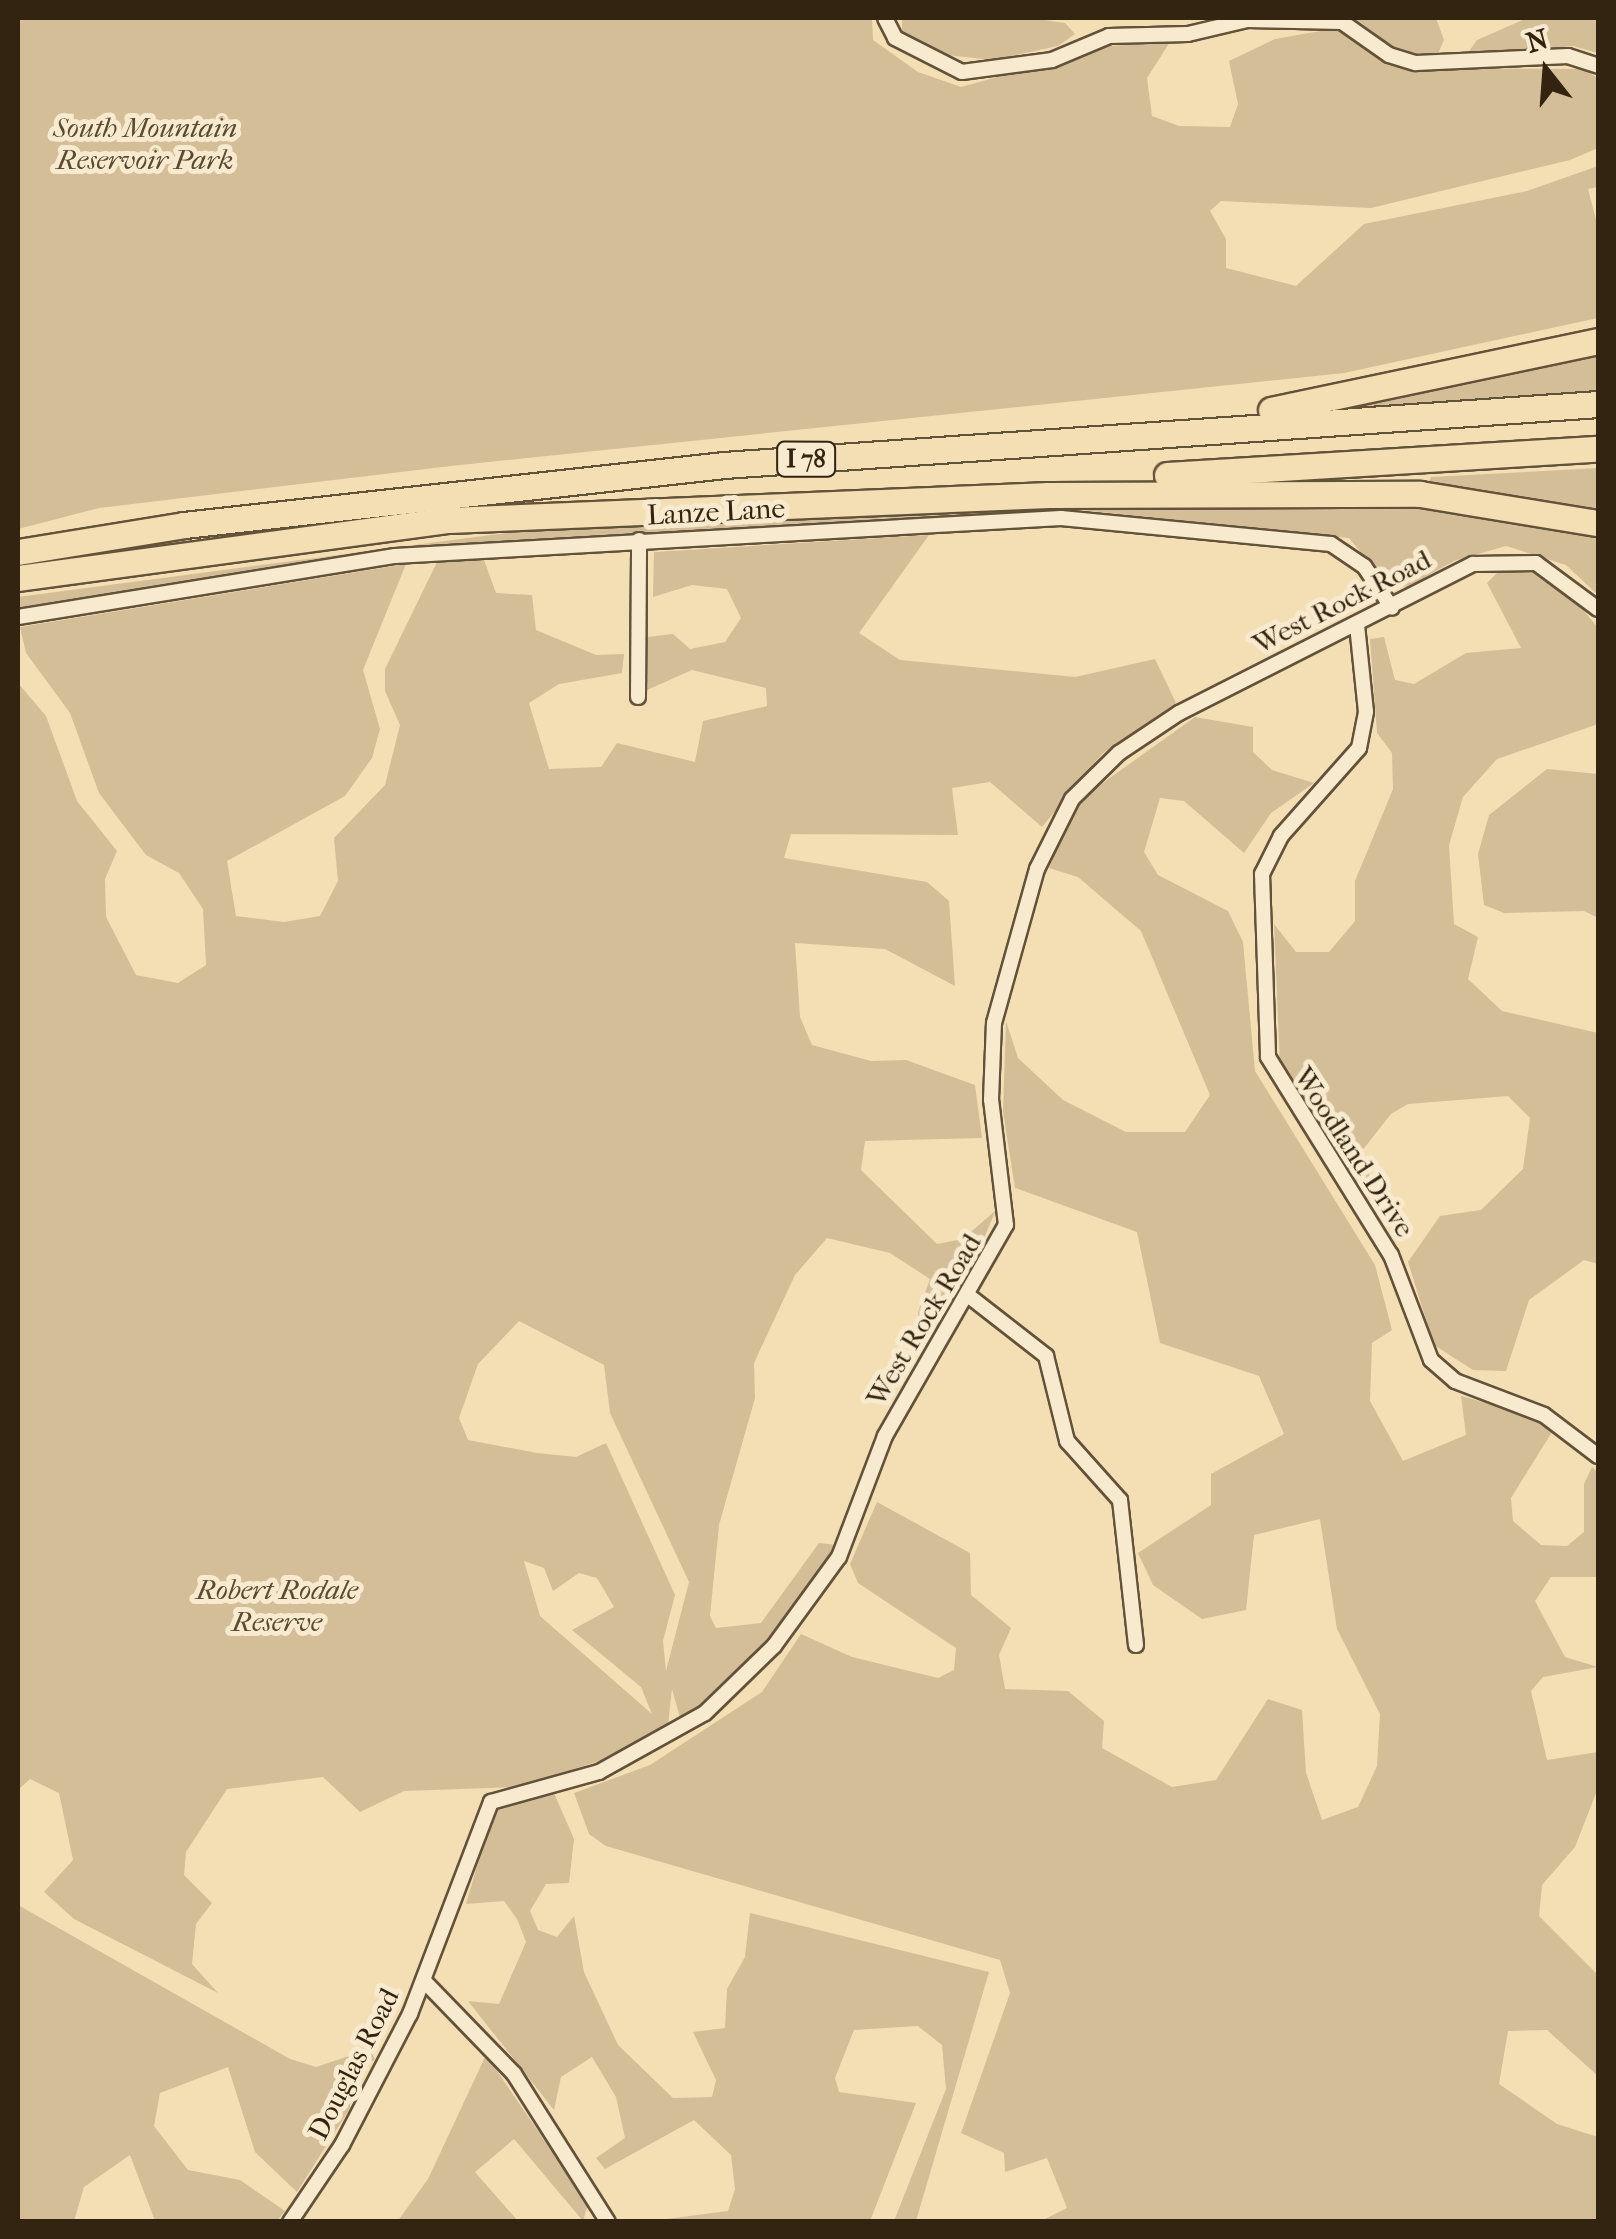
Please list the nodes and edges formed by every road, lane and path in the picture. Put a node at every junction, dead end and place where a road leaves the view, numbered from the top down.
1 (885, 18) edge
2 (1598, 66) edge
3 (1598, 341) edge
4 (1598, 404) edge
5 (1598, 449) edge
6 (724, 465) junction
7 (678, 510) junction
8 (1598, 523) edge
9 (640, 540) junction
10 (18, 552) edge
11 (18, 578) edge
12 (1392, 608) junction
13 (1598, 610) edge
14 (18, 617) edge
15 (1357, 624) junction
16 (638, 697) dead end
17 (968, 1296) junction
18 (1598, 1456) edge
19 (1136, 1645) dead end
20 (451, 1922) joint
21 (424, 1982) junction
22 (290, 2222) edge
23 (608, 2222) edge

1 - 2 street
3 - 6 highway
4 - 6 highway, I 78
5 - 7 highway, I 78
6 - 10 highway, I 78
7 - 8 highway
7 - 11 highway, I 78
9 - 12 street, Lanze Lane
9 - 14 street, Lanze Lane
9 - 16 street
12 - 13 street, West Rock Road
12 - 15 street, West Rock Road
15 - 17 street, West Rock Road
15 - 18 street, Woodland Drive
17 - 19 street
17 - 20 street, West Rock Road
20 - 21 street, Douglas Road
21 - 22 street, Douglas Road
21 - 23 street

